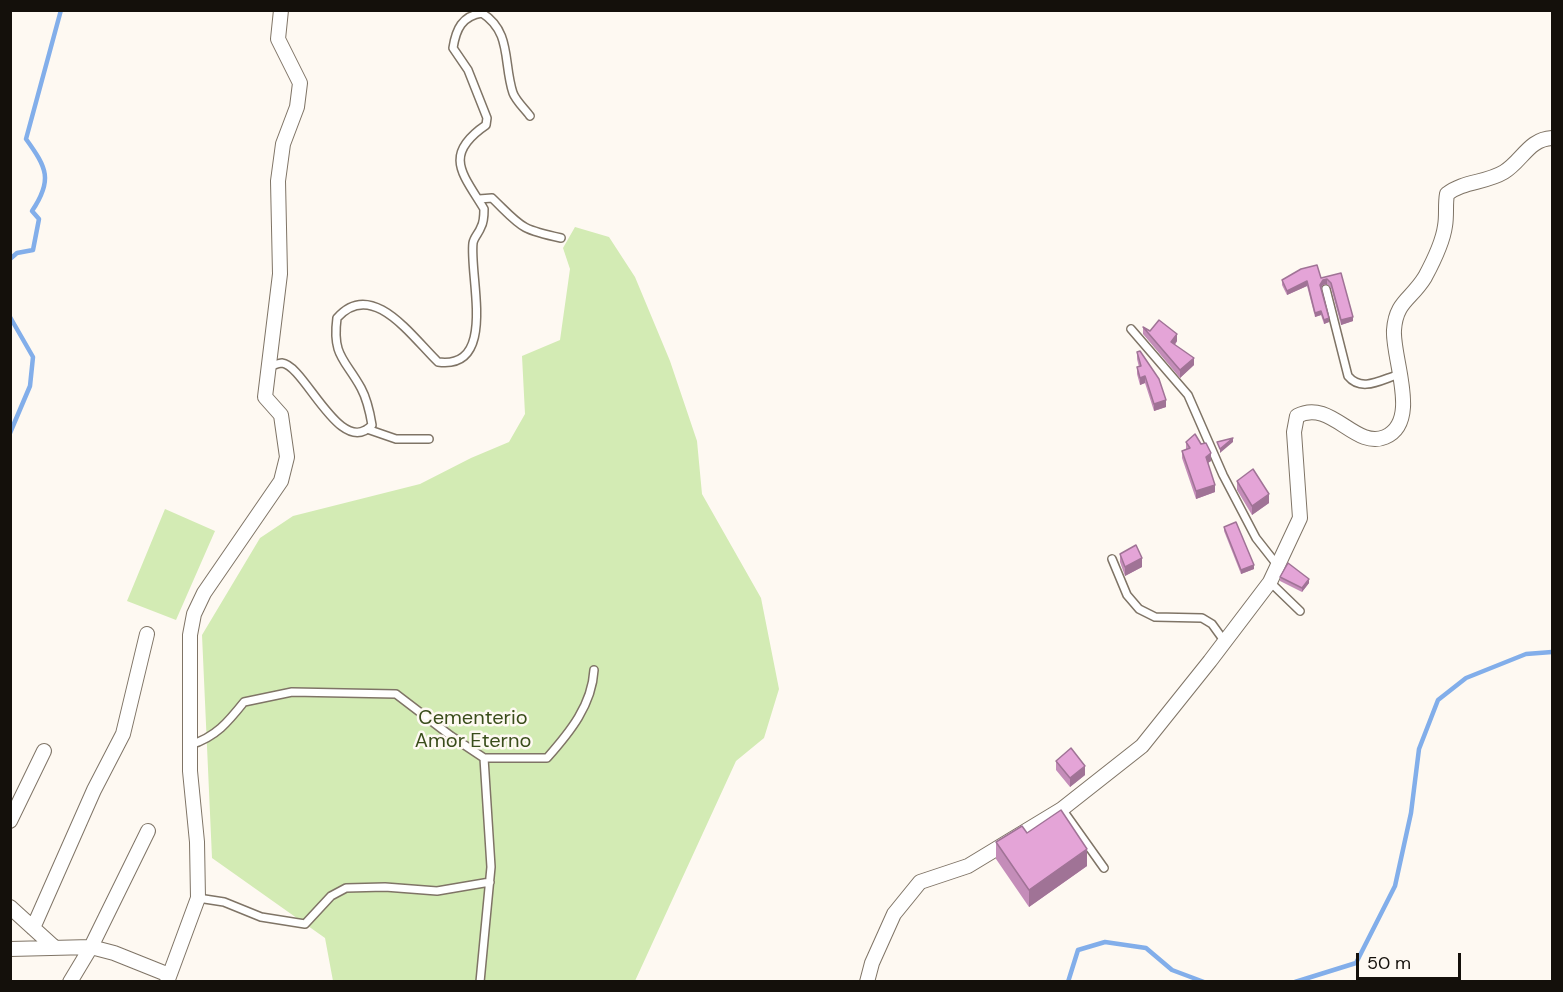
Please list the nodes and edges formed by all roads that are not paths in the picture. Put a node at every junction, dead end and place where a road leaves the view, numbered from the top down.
1 (281, 10) edge
2 (530, 116) dead end
3 (1552, 138) edge
4 (478, 199) junction
5 (561, 238) dead end
6 (1326, 289) dead end
7 (1131, 329) dead end
8 (268, 367) junction
9 (1400, 374) junction
10 (367, 429) junction
11 (429, 440) dead end
12 (1112, 559) dead end
13 (1278, 566) junction
14 (1270, 582) junction
15 (1300, 611) dead end
16 (147, 634) dead end
17 (1226, 642) junction
18 (594, 670) dead end
19 (189, 745) junction
20 (44, 751) dead end
21 (484, 758) junction
22 (1062, 809) junction
23 (10, 821) edge
24 (148, 831) dead end
25 (1104, 868) dead end
26 (490, 882) junction
27 (198, 898) junction
28 (10, 907) edge
29 (33, 928) junction
30 (54, 947) junction
31 (91, 947) junction
32 (10, 949) edge
33 (168, 978) edge
34 (70, 981) edge
35 (480, 981) edge
36 (867, 981) edge

1 - 8 street
2 - 4 lane
3 - 9 street
4 - 5 lane
4 - 10 lane
6 - 9 lane
7 - 13 lane
8 - 10 lane
8 - 19 street
9 - 13 street
10 - 11 lane
12 - 17 lane
13 - 14 street
14 - 15 lane
14 - 17 street
16 - 29 street
17 - 22 street
18 - 21 lane
19 - 21 lane
19 - 27 street
20 - 23 street
21 - 26 lane
22 - 25 lane
22 - 36 street
24 - 31 street
26 - 27 lane
26 - 35 lane
27 - 33 street
28 - 29 street
29 - 30 street
30 - 31 street
30 - 32 street
31 - 33 street
31 - 34 street

